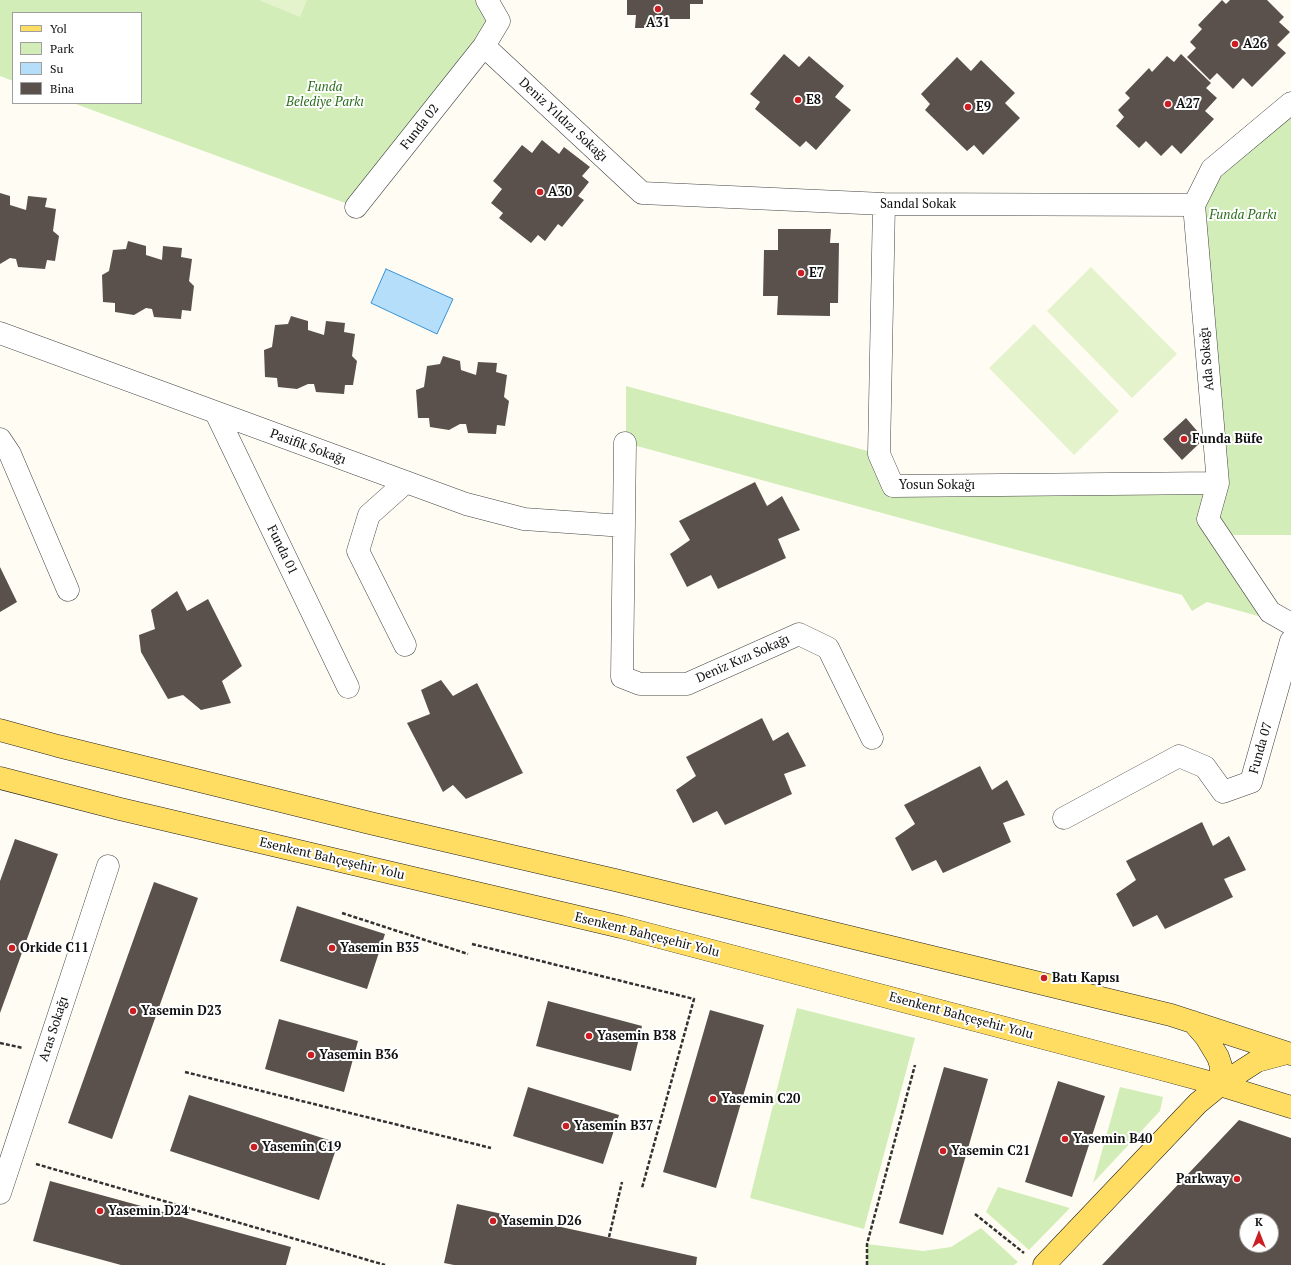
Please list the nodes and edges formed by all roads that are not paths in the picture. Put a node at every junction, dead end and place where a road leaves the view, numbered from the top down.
1 (488, 0) edge
2 (484, 46) junction
3 (1291, 103) edge
4 (642, 193) joint
5 (884, 204) junction
6 (1194, 205) junction
7 (356, 207) dead end
8 (0, 333) edge
9 (216, 413) junction
10 (0, 439) edge
11 (626, 443) dead end
12 (406, 482) junction
13 (1218, 483) junction
14 (624, 526) junction
15 (68, 590) dead end
16 (1291, 624) edge
17 (1291, 641) edge
18 (405, 645) dead end
19 (348, 687) dead end
20 (0, 730) edge
21 (872, 738) dead end
22 (0, 778) edge
23 (1064, 818) dead end
24 (108, 866) dead end
25 (1193, 1022) junction
26 (1289, 1054) edge
27 (1220, 1085) junction
28 (1291, 1107) edge
29 (0, 1193) edge
30 (1044, 1265) edge

1 - 2 street, Funda 02
2 - 4 street, Deniz Yıldızı Sokağı
2 - 7 street, Funda 02
3 - 6 street
4 - 5 street, Sandal Sokak
5 - 6 street, Sandal Sokak
5 - 13 street, Yosun Sokağı
6 - 13 street, Ada Sokağı
8 - 9 street, Pasifik Sokağı
9 - 12 street, Pasifik Sokağı
9 - 19 street, Funda 01
10 - 15 street
11 - 14 street, Deniz Kızı Sokağı
12 - 14 street, Pasifik Sokağı
12 - 18 street
13 - 16 street, Ada Sokağı
14 - 21 street, Deniz Kızı Sokağı
17 - 23 street, Funda 07
20 - 25 main road
22 - 27 main road, Esenkent Bahçeşehir Yolu
24 - 29 street, Aras Sokağı
25 - 26 main road
25 - 27 main road
26 - 27 main road
27 - 28 main road, Esenkent Bahçeşehir Yolu
27 - 30 main road

